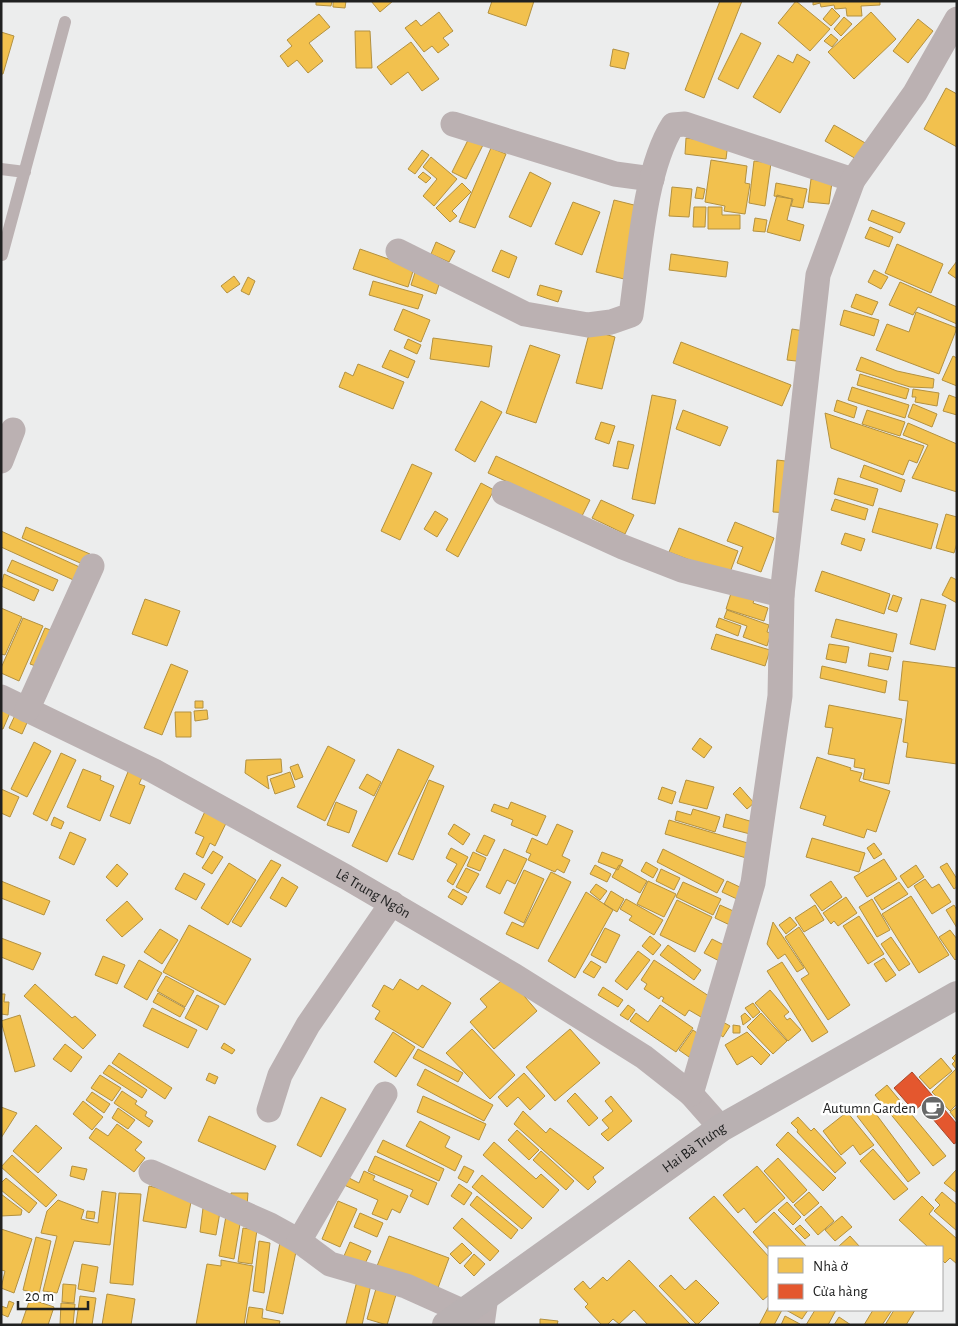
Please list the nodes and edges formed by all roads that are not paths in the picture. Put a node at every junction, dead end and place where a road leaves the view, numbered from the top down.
1 (951, 1) edge
2 (957, 7) edge
3 (957, 19) edge
4 (65, 22) dead end
5 (453, 124) dead end
6 (1, 169) edge
7 (25, 172) junction
8 (652, 179) junction
9 (853, 180) junction
10 (398, 250) dead end
11 (2, 255) dead end
12 (13, 430) dead end
13 (1, 461) edge
14 (504, 493) dead end
15 (92, 566) dead end
16 (782, 594) junction
17 (1, 697) edge
18 (27, 710) junction
19 (392, 903) junction
20 (956, 996) edge
21 (385, 1094) dead end
22 (691, 1094) junction
23 (269, 1110) dead end
24 (721, 1128) junction
25 (151, 1172) dead end
26 (299, 1241) junction
27 (464, 1320) edge

1 - 2 street
3 - 9 street
4 - 7 lane
5 - 8 street
6 - 7 lane
7 - 11 lane
8 - 9 street
8 - 10 street
9 - 16 street
12 - 13 street
14 - 16 street
15 - 18 street
16 - 22 street
17 - 18 street, Lê Trung Ngôn
18 - 19 street, Lê Trung Ngôn
19 - 22 street, Lê Trung Ngôn
19 - 23 street
20 - 24 main road, Hai Bà Trưng
21 - 26 street
22 - 24 street, Lê Trung Ngôn
24 - 27 main road, Hai Bà Trưng
25 - 26 street
26 - 27 street

